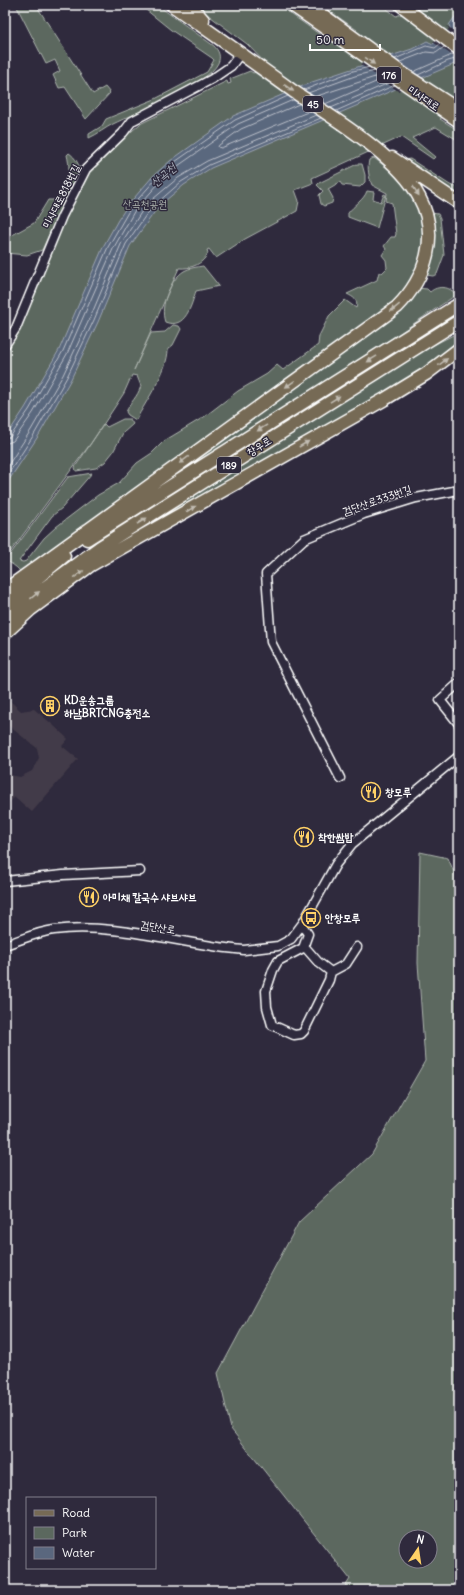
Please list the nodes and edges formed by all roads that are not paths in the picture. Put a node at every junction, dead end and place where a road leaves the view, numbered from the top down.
1 (172, 5) edge
2 (190, 5) edge
3 (292, 5) edge
4 (309, 5) edge
5 (401, 5) edge
6 (333, 28) junction
7 (220, 39) junction
8 (459, 49) edge
9 (240, 54) junction
10 (457, 116) edge
11 (380, 152) junction
12 (459, 203) edge
13 (456, 306) edge
14 (459, 321) edge
15 (5, 345) edge
16 (459, 349) edge
17 (459, 490) edge
18 (5, 590) edge
19 (5, 605) edge
20 (5, 619) edge
21 (5, 633) edge
22 (459, 683) edge
23 (459, 724) edge
24 (459, 756) edge
25 (340, 778) dead end
26 (140, 871) dead end
27 (5, 881) edge
28 (302, 926) junction
29 (5, 945) edge
30 (304, 946) junction
31 (356, 947) dead end
32 (330, 972) junction

1 - 7 main road
2 - 7 main road, 45
3 - 6 main road, 미사대로 / 176
4 - 6 main road, 미사대로 / 176
5 - 8 main road
6 - 10 main road, 미사대로 / 176
7 - 9 main road, 45
9 -> 11 main road, 45
9 - 15 street, 미사대로818번길
11 - 12 main road, 45
11 -> 18 main road
13 -> 19 main road, 창우로 / 189
20 -> 14 main road, 창우로 / 189
21 -> 16 main road
17 - 25 street, 검단산로333번길
22 - 23 street
24 - 28 street, 검단산로
26 - 27 street
28 - 29 street, 검단산로
28 - 30 street
30 - 32 street
30 - 32 street
31 - 32 street

